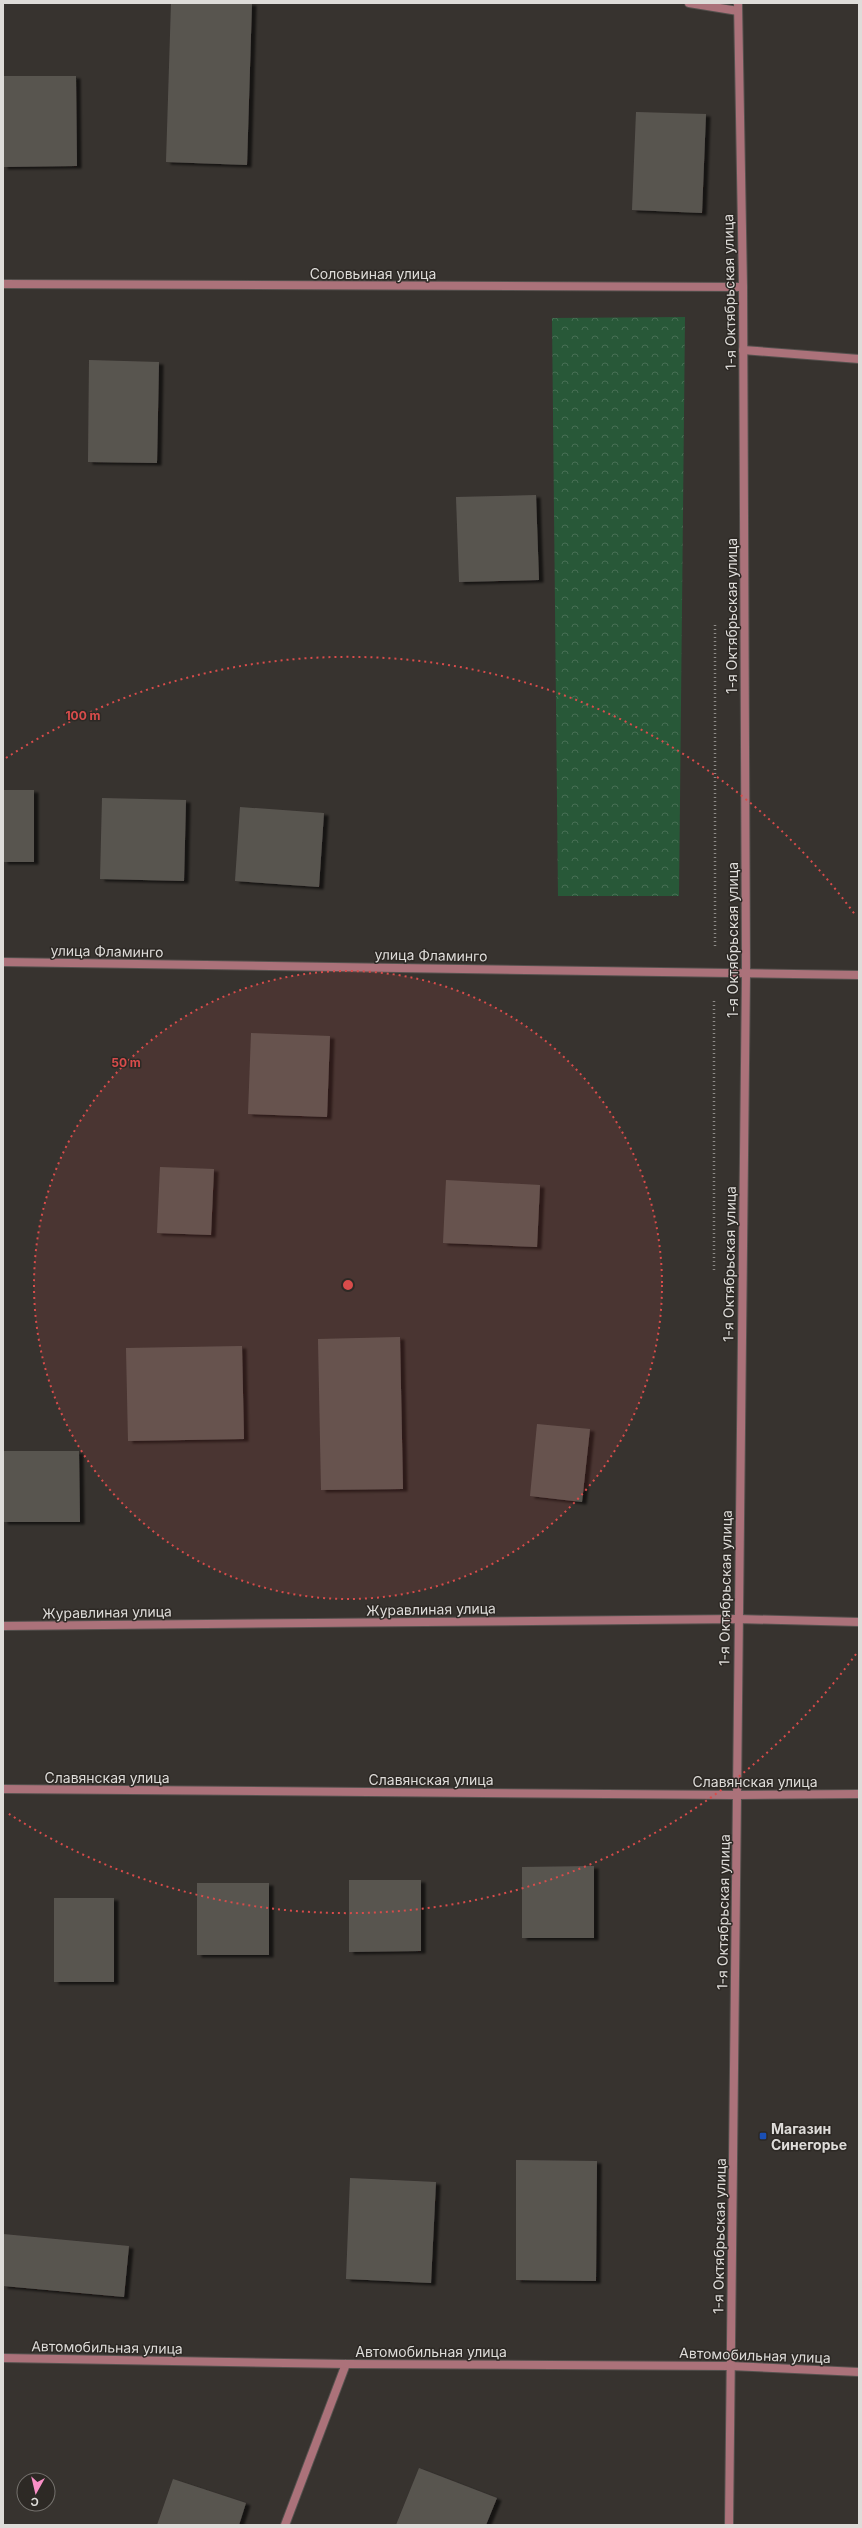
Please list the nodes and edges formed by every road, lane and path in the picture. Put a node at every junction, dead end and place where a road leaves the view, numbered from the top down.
1 (690, 3) edge
2 (738, 7) edge
3 (3, 284) edge
4 (743, 287) junction
5 (743, 350) junction
6 (859, 359) edge
7 (715, 617) dead end
8 (714, 952) dead end
9 (3, 962) edge
10 (746, 973) junction
11 (859, 975) edge
12 (714, 992) dead end
13 (714, 1271) dead end
14 (738, 1619) junction
15 (859, 1622) edge
16 (3, 1626) edge
17 (3, 1789) edge
18 (859, 1794) edge
19 (737, 1795) junction
20 (3, 2358) edge
21 (346, 2364) junction
22 (730, 2366) junction
23 (859, 2372) edge
24 (285, 2525) edge
25 (729, 2525) edge

1 - 2 street
2 - 4 street, 1-я Октябрьская улица
3 - 4 street, Соловьиная улица
4 - 5 street, 1-я Октябрьская улица
5 - 6 street
5 - 10 street, 1-я Октябрьская улица
7 - 8 path
9 - 10 street, улица Фламинго
10 - 11 street, улица Фламинго
10 - 14 street, 1-я Октябрьская улица
12 - 13 path
14 - 15 street, Журавлиная улица
14 - 16 street, Журавлиная улица
14 - 19 street, 1-я Октябрьская улица
17 - 19 street, Славянская улица
18 - 19 street, Славянская улица
19 - 22 street, 1-я Октябрьская улица
20 - 21 street, Автомобильная улица
21 - 22 street, Автомобильная улица
21 - 24 street
22 - 23 street, Автомобильная улица
22 - 25 street, 1-я Октябрьская улица

